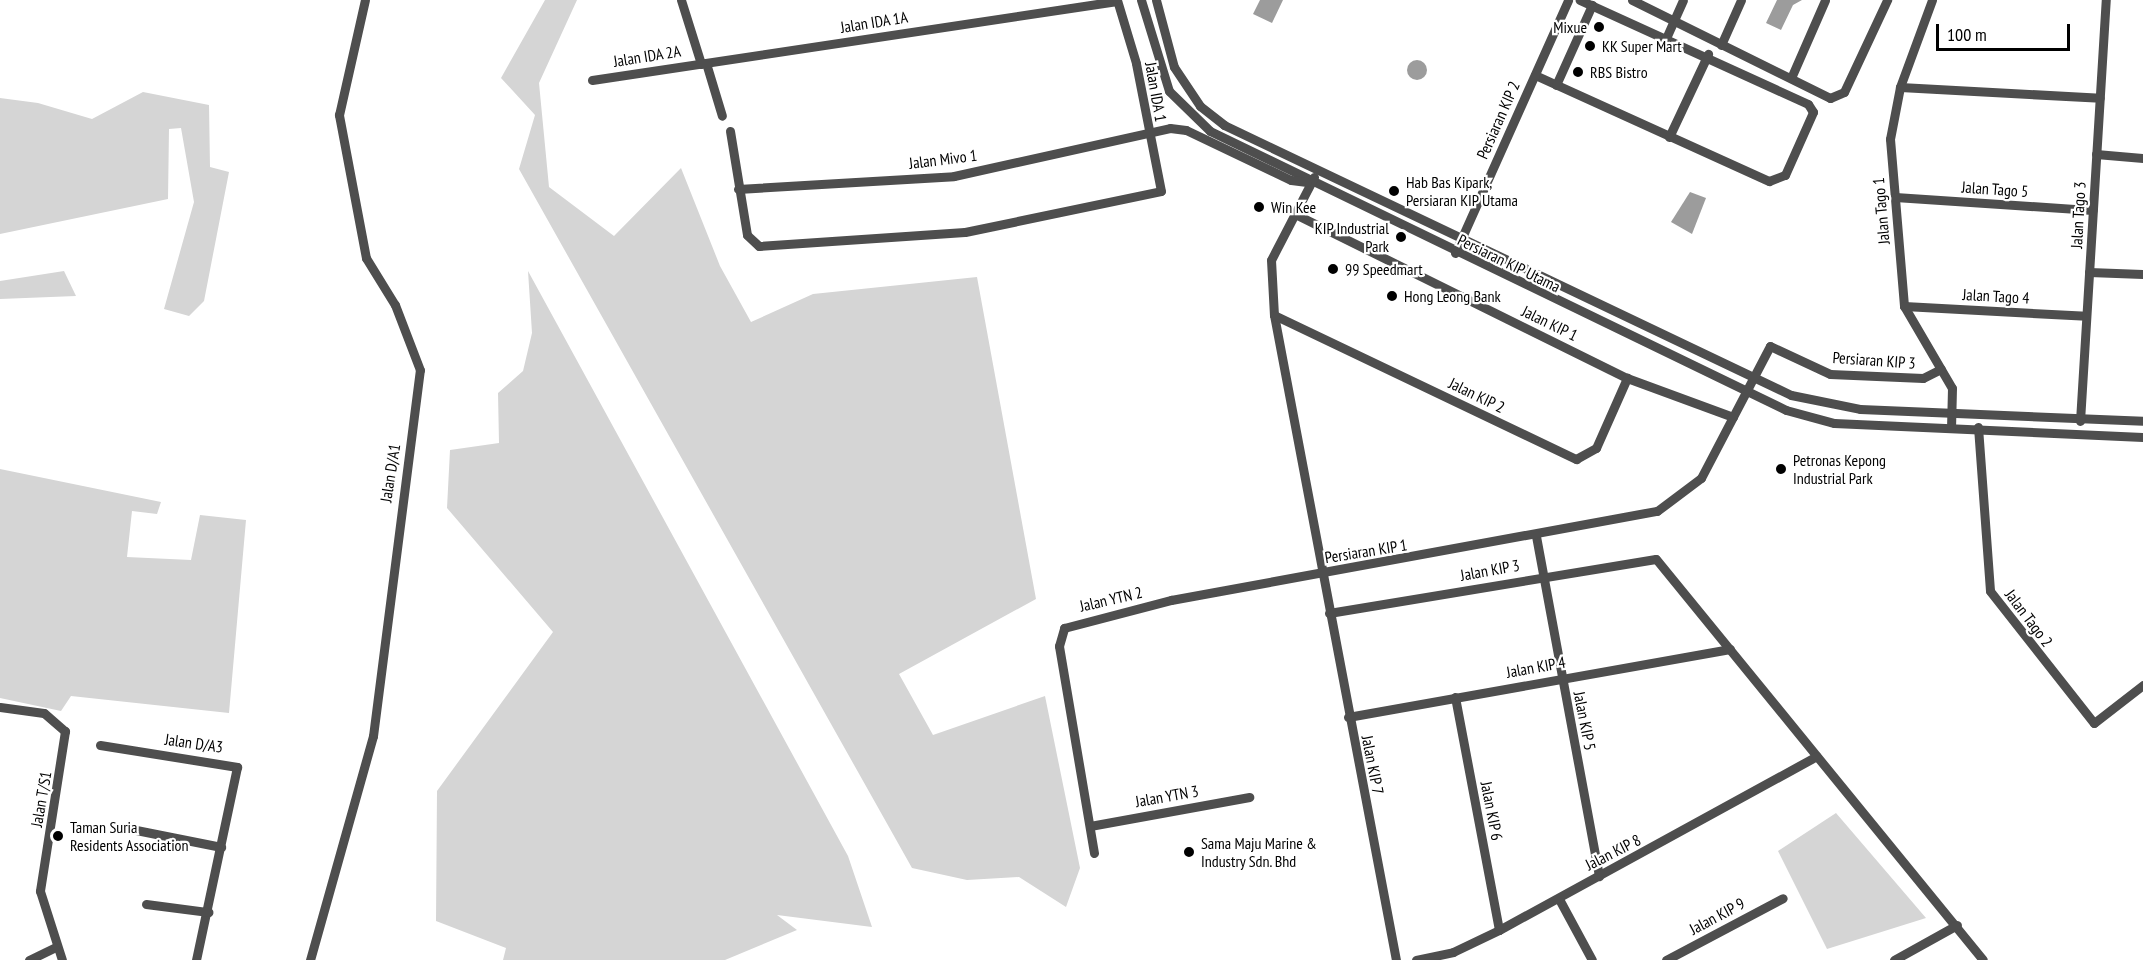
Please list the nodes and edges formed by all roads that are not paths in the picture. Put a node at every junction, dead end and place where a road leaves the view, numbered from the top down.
1 (365, 0) edge
2 (681, 0) edge
3 (1117, 0) edge
4 (1141, 0) edge
5 (1156, 0) edge
6 (1568, 0) edge
7 (1581, 0) edge
8 (1632, 0) edge
9 (1683, 0) edge
10 (1742, 0) edge
11 (1825, 0) edge
12 (1887, 0) edge
13 (1932, 0) edge
14 (2106, 0) edge
15 (1592, 5) junction
16 (1659, 13) junction
17 (1674, 20) junction
18 (1652, 30) junction
19 (1667, 36) junction
20 (1720, 45) junction
21 (1708, 54) junction
22 (703, 63) junction
23 (1535, 75) junction
24 (1791, 78) junction
25 (592, 80) dead end
26 (1556, 85) junction
27 (1900, 87) junction
28 (2100, 98) junction
29 (1200, 106) junction
30 (1189, 115) junction
31 (722, 116) dead end
32 (730, 131) dead end
33 (1148, 132) junction
34 (1669, 137) junction
35 (2096, 154) junction
36 (2143, 158) edge
37 (1316, 172) junction
38 (1311, 182) junction
39 (738, 189) junction
40 (1895, 197) junction
41 (2093, 210) junction
42 (1295, 214) junction
43 (1462, 238) junction
44 (1455, 253) junction
45 (2089, 272) junction
46 (2143, 274) edge
47 (1904, 306) junction
48 (1274, 315) junction
49 (2086, 316) junction
50 (1941, 369) junction
51 (1754, 376) junction
52 (1627, 378) junction
53 (1746, 391) junction
54 (1952, 413) junction
55 (1978, 416) junction
56 (1732, 417) junction
57 (2080, 418) junction
58 (2143, 421) edge
59 (1951, 428) junction
60 (1978, 431) junction
61 (2079, 433) junction
62 (2143, 437) edge
63 (1536, 536) junction
64 (1322, 576) junction
65 (1544, 576) junction
66 (1329, 613) junction
67 (1730, 649) junction
68 (1562, 677) junction
69 (2143, 685) edge
70 (1455, 697) junction
71 (0, 707) edge
72 (1348, 717) junction
73 (100, 745) dead end
74 (1817, 756) junction
75 (1249, 797) dead end
76 (1090, 826) junction
77 (131, 829) dead end
78 (221, 847) junction
79 (1094, 853) dead end
80 (1599, 876) junction
81 (1783, 898) dead end
82 (1558, 899) junction
83 (146, 904) dead end
84 (208, 912) junction
85 (1957, 925) junction
86 (1499, 930) junction
87 (54, 948) junction
88 (29, 960) edge
89 (62, 960) edge
90 (196, 960) edge
91 (310, 960) edge
92 (1396, 960) edge
93 (1416, 960) edge
94 (1592, 960) edge
95 (1666, 960) edge
96 (1894, 960) edge
97 (1983, 960) edge

1 - 91 street, Jalan D/A1
2 - 22 street
3 - 22 street, Jalan IDA 1A
3 - 33 street, Jalan IDA 1
4 - 30 street, Persiaran KIP Utama
5 - 29 street, Persiaran KIP Utama
6 - 23 street, Persiaran KIP 2
7 - 15 street
8 - 16 street
9 - 17 street
10 - 20 street
11 - 24 street
12 - 24 street
13 - 27 street, Jalan Tago 1
14 - 28 street, Jalan Tago 3
15 - 18 street
15 - 26 street
16 - 17 street
16 - 18 street
17 - 19 street
17 - 20 street
18 - 19 street
19 - 21 street
20 - 24 street
21 - 34 street
21 - 34 street
22 - 25 street, Jalan IDA 2A
22 - 31 street
23 - 26 street
23 - 43 street, Persiaran KIP 2
26 - 34 street
27 - 28 street
27 - 40 street, Jalan Tago 1
28 - 35 street, Jalan Tago 3
29 - 30 street
29 - 37 street, Persiaran KIP Utama
30 - 38 street, Persiaran KIP Utama
32 - 39 street
33 - 38 street, Jalan Mivo 1
33 - 39 street, Jalan Mivo 1
33 - 39 street, Jalan IDA 1
35 - 36 street
35 - 41 street, Jalan Tago 3
37 - 38 street, Persiaran KIP 1
37 - 43 street, Persiaran KIP Utama
38 - 42 street, Persiaran KIP 1
38 - 44 street, Persiaran KIP Utama
40 - 41 street, Jalan Tago 5
40 - 47 street, Jalan Tago 1
41 - 45 street, Jalan Tago 3
42 - 48 street, Persiaran KIP 1
42 - 52 street, Jalan KIP 1
43 - 44 street, Persiaran KIP 2
43 - 51 street, Persiaran KIP Utama
44 - 53 street, Persiaran KIP Utama
45 - 46 street
45 - 49 street, Jalan Tago 3
47 - 49 street, Jalan Tago 4
47 - 50 street, Jalan Tago 1
48 - 52 street, Jalan KIP 2
48 - 64 street, Persiaran KIP 1
49 - 57 street, Jalan Tago 3
50 - 51 street, Persiaran KIP 3
50 - 54 street, Jalan Tago 1
51 - 53 street, Persiaran KIP 1
51 - 54 street, Persiaran KIP Utama
52 - 56 street, Jalan KIP 1
53 - 56 street, Persiaran KIP 1
53 - 59 street, Persiaran KIP Utama
54 - 55 street
54 - 59 street, Jalan Tago 1
55 - 57 street
55 - 60 street, Jalan Tago 2
56 - 63 street, Persiaran KIP 1
57 - 58 street
57 - 61 street, Jalan Tago 3
59 - 60 street
60 - 61 street
60 - 69 street, Jalan Tago 2
61 - 62 street
63 - 64 street, Persiaran KIP 1
63 - 65 street, Jalan KIP 5
64 - 66 street, Jalan KIP 7
64 - 76 street, Jalan YTN 2
65 - 66 street, Jalan KIP 3
65 - 67 street, Jalan KIP 3
65 - 68 street, Jalan KIP 5
66 - 72 street, Jalan KIP 7
67 - 68 street, Jalan KIP 4
67 - 74 street
68 - 70 street, Jalan KIP 4
68 - 80 street, Jalan KIP 5
70 - 72 street, Jalan KIP 4
70 - 86 street, Jalan KIP 6
71 - 87 street, Jalan T/S1
72 - 92 street, Jalan KIP 7
73 - 78 street, Jalan D/A3
74 - 80 street, Jalan KIP 8
74 - 85 street
75 - 76 street, Jalan YTN 3
76 - 79 street, Jalan YTN 2
77 - 78 street
78 - 84 street, Jalan D/A3
80 - 82 street, Jalan KIP 8
81 - 95 street, Jalan KIP 9
82 - 86 street, Jalan KIP 8
82 - 94 street
83 - 84 street
84 - 90 street, Jalan D/A3
85 - 96 street
85 - 97 street
86 - 93 street, Jalan KIP 8
87 - 88 street
87 - 89 street

